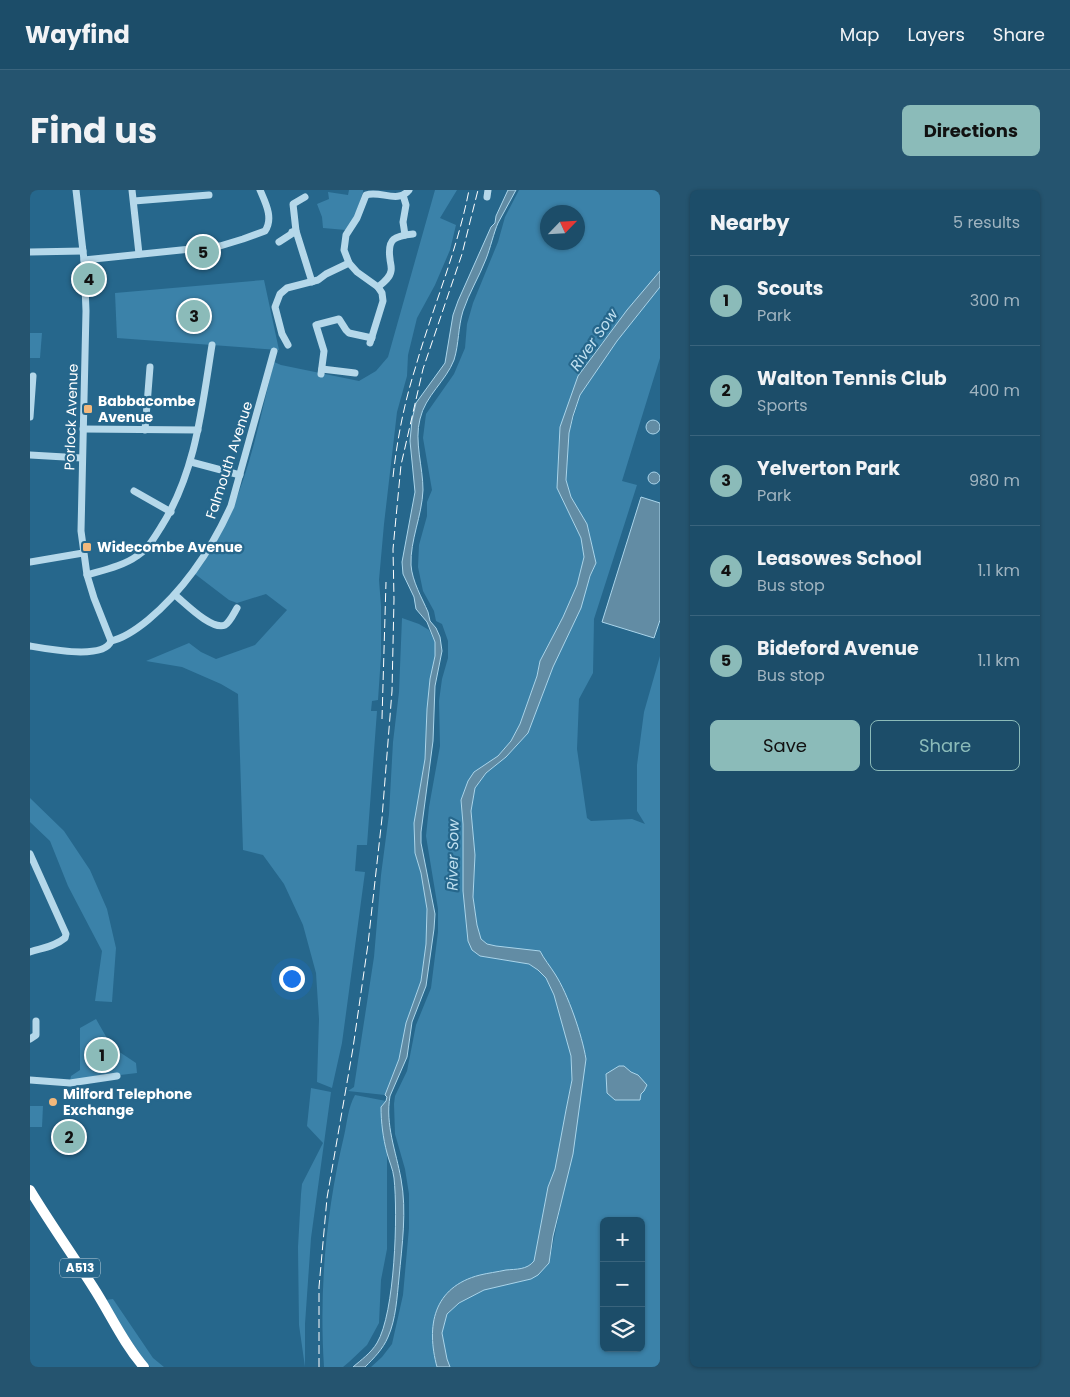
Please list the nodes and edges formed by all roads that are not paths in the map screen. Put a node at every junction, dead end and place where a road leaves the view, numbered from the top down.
1 (76, 190) edge
2 (132, 190) edge
3 (260, 190) edge
4 (409, 190) edge
5 (368, 192) edge
6 (209, 195) dead end
7 (403, 195) junction
8 (305, 197) dead end
9 (134, 201) junction
10 (293, 231) junction
11 (279, 242) dead end
12 (83, 251) junction
13 (30, 252) edge
14 (139, 254) junction
15 (84, 260) junction
16 (349, 263) junction
17 (312, 282) junction
18 (378, 287) junction
19 (212, 345) dead end
20 (288, 345) dead end
21 (274, 351) dead end
22 (150, 367) dead end
23 (355, 373) dead end
24 (32, 376) dead end
25 (30, 417) edge
26 (83, 429) junction
27 (145, 430) junction
28 (198, 430) junction
29 (30, 456) edge
30 (82, 458) junction
31 (191, 462) junction
32 (240, 475) junction
33 (134, 491) dead end
34 (171, 512) junction
35 (83, 553) junction
36 (30, 562) edge
37 (87, 575) junction
38 (176, 595) junction
39 (236, 608) dead end
40 (111, 641) junction
41 (30, 646) edge
42 (30, 854) edge
43 (30, 952) edge
44 (36, 1021) dead end
45 (30, 1039) edge
46 (117, 1076) dead end
47 (30, 1080) edge
48 (30, 1190) edge
49 (144, 1367) edge

1 - 12 street, Porlock Avenue
2 - 9 street
3 - 14 street
4 - 7 street
5 - 7 street
5 - 16 street
6 - 9 street
7 - 18 street
8 - 10 street
9 - 14 street
10 - 11 street
10 - 17 street
12 - 13 street
12 - 15 street, Porlock Avenue
14 - 15 street
15 - 26 street, Porlock Avenue
16 - 17 street
16 - 18 street
17 - 20 street
18 - 23 street
19 - 28 street
21 - 32 street, Falmouth Avenue
22 - 27 street
24 - 25 street
26 - 27 street
26 - 30 street, Porlock Avenue
27 - 28 street
28 - 31 street
29 - 30 street
30 - 35 street, Porlock Avenue
31 - 32 street
31 - 34 street
32 - 38 street, Falmouth Avenue
33 - 34 street
34 - 37 street
35 - 36 street
35 - 37 street, Porlock Avenue
37 - 40 street, Porlock Avenue
38 - 39 street
38 - 40 street, Falmouth Avenue
40 - 41 street, Falmouth Avenue
42 - 43 street
44 - 45 street
46 - 47 street
48 - 49 highway, A513

